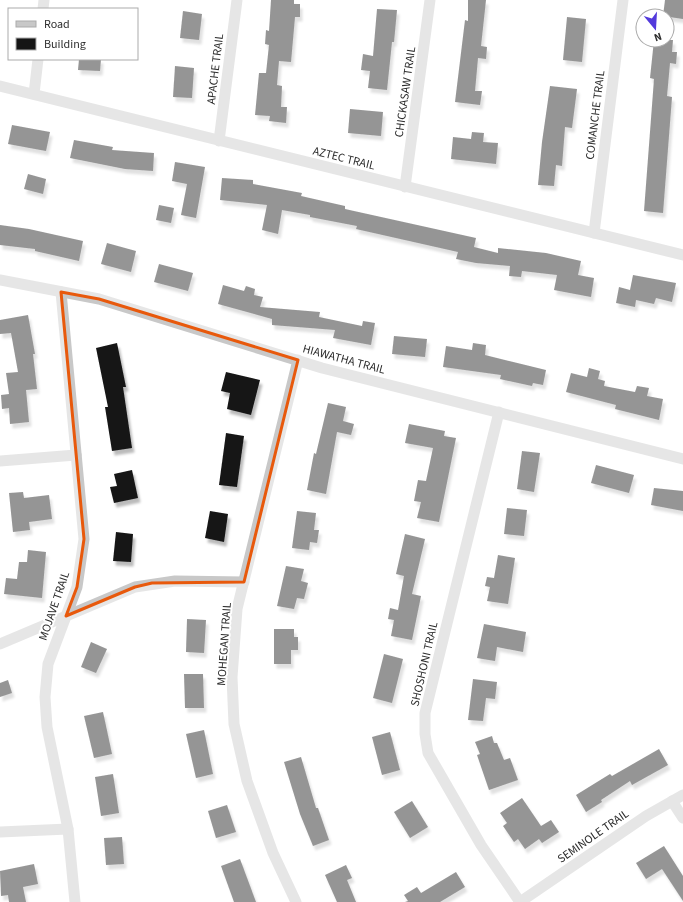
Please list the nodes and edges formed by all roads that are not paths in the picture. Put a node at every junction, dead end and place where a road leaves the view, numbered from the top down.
1 (237, 0) edge
2 (430, 0) edge
3 (623, 0) edge
4 (38, 60) edge
5 (0, 86) edge
6 (34, 94) junction
7 (219, 141) junction
8 (405, 187) junction
9 (594, 233) junction
10 (683, 254) edge
11 (0, 280) edge
12 (62, 292) junction
13 (298, 360) junction
14 (499, 412) junction
15 (76, 455) junction
16 (683, 459) edge
17 (0, 462) edge
18 (244, 582) junction
19 (66, 616) junction
20 (0, 644) edge
21 (683, 795) edge
22 (672, 801) junction
23 (683, 818) edge
24 (68, 829) junction
25 (0, 832) edge
26 (75, 902) edge
27 (296, 902) edge
28 (520, 902) edge

1 - 7 street, APACHE TRAIL
2 - 8 street, CHICKASAW TRAIL
3 - 9 street, COMANCHE TRAIL
4 - 6 street
5 - 6 street, AZTEC TRAIL
6 - 7 street, AZTEC TRAIL
7 - 8 street, AZTEC TRAIL
8 - 9 street, AZTEC TRAIL
9 - 10 street, AZTEC TRAIL
11 - 12 street, HIAWATHA TRAIL
12 - 13 street, HIAWATHA TRAIL
12 - 15 street, MOJAVE TRAIL
13 - 14 street, HIAWATHA TRAIL
13 - 18 street, MOHEGAN TRAIL
14 - 16 street, HIAWATHA TRAIL
14 - 28 street, SHOSHONI TRAIL
15 - 17 street
15 - 19 street, MOJAVE TRAIL
18 - 19 street
18 - 27 street, MOHEGAN TRAIL
19 - 20 street
19 - 24 street, MOJAVE TRAIL
21 - 22 street, SEMINOLE TRAIL
22 - 23 street
22 - 28 street, SEMINOLE TRAIL
24 - 25 street
24 - 26 street, MOJAVE TRAIL

